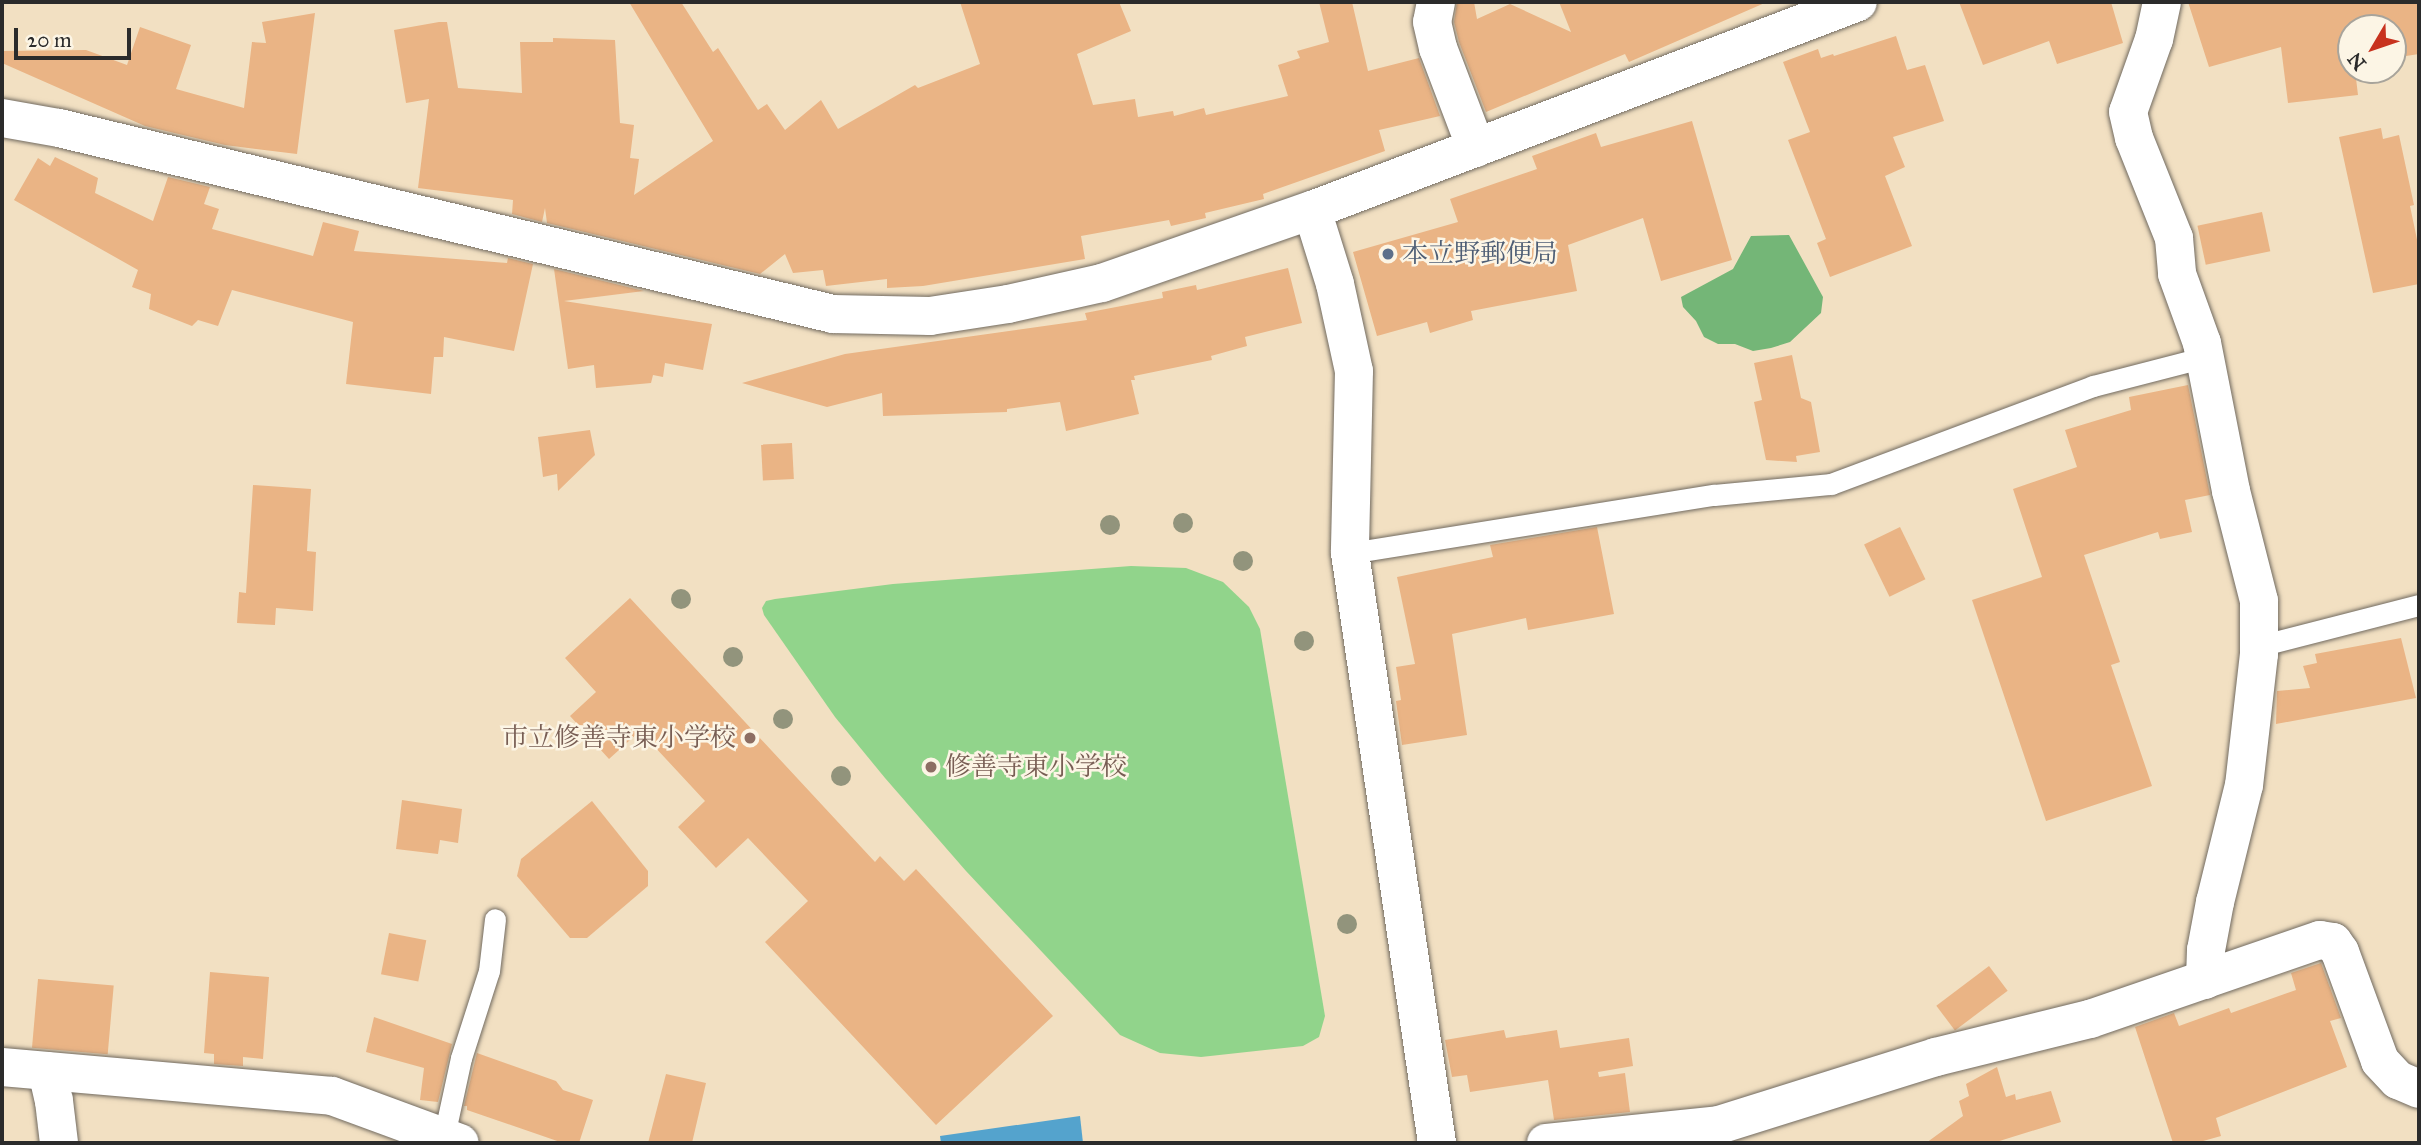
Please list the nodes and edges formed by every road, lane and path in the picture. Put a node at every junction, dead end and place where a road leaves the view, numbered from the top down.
1 (1436, 2) edge
2 (1858, 2) edge
3 (2162, 2) edge
4 (2, 118) edge
5 (1476, 148) junction
6 (1312, 210) junction
7 (2206, 357) junction
8 (1350, 553) junction
9 (2419, 606) edge
10 (2259, 646) junction
11 (495, 919) dead end
12 (2205, 980) junction
13 (2, 1067) edge
14 (47, 1071) junction
15 (2419, 1088) edge
16 (452, 1140) edge
17 (59, 1143) edge
18 (1437, 1143) edge
19 (1546, 1143) edge

1 - 5 street
2 - 5 street
3 - 7 street
4 - 6 street
5 - 6 street
6 - 8 street
7 - 8 lane
7 - 10 street
8 - 18 street
9 - 10 lane
10 - 12 street
11 - 16 lane
12 - 15 street
12 - 19 street
13 - 14 street
14 - 16 street
14 - 17 street

